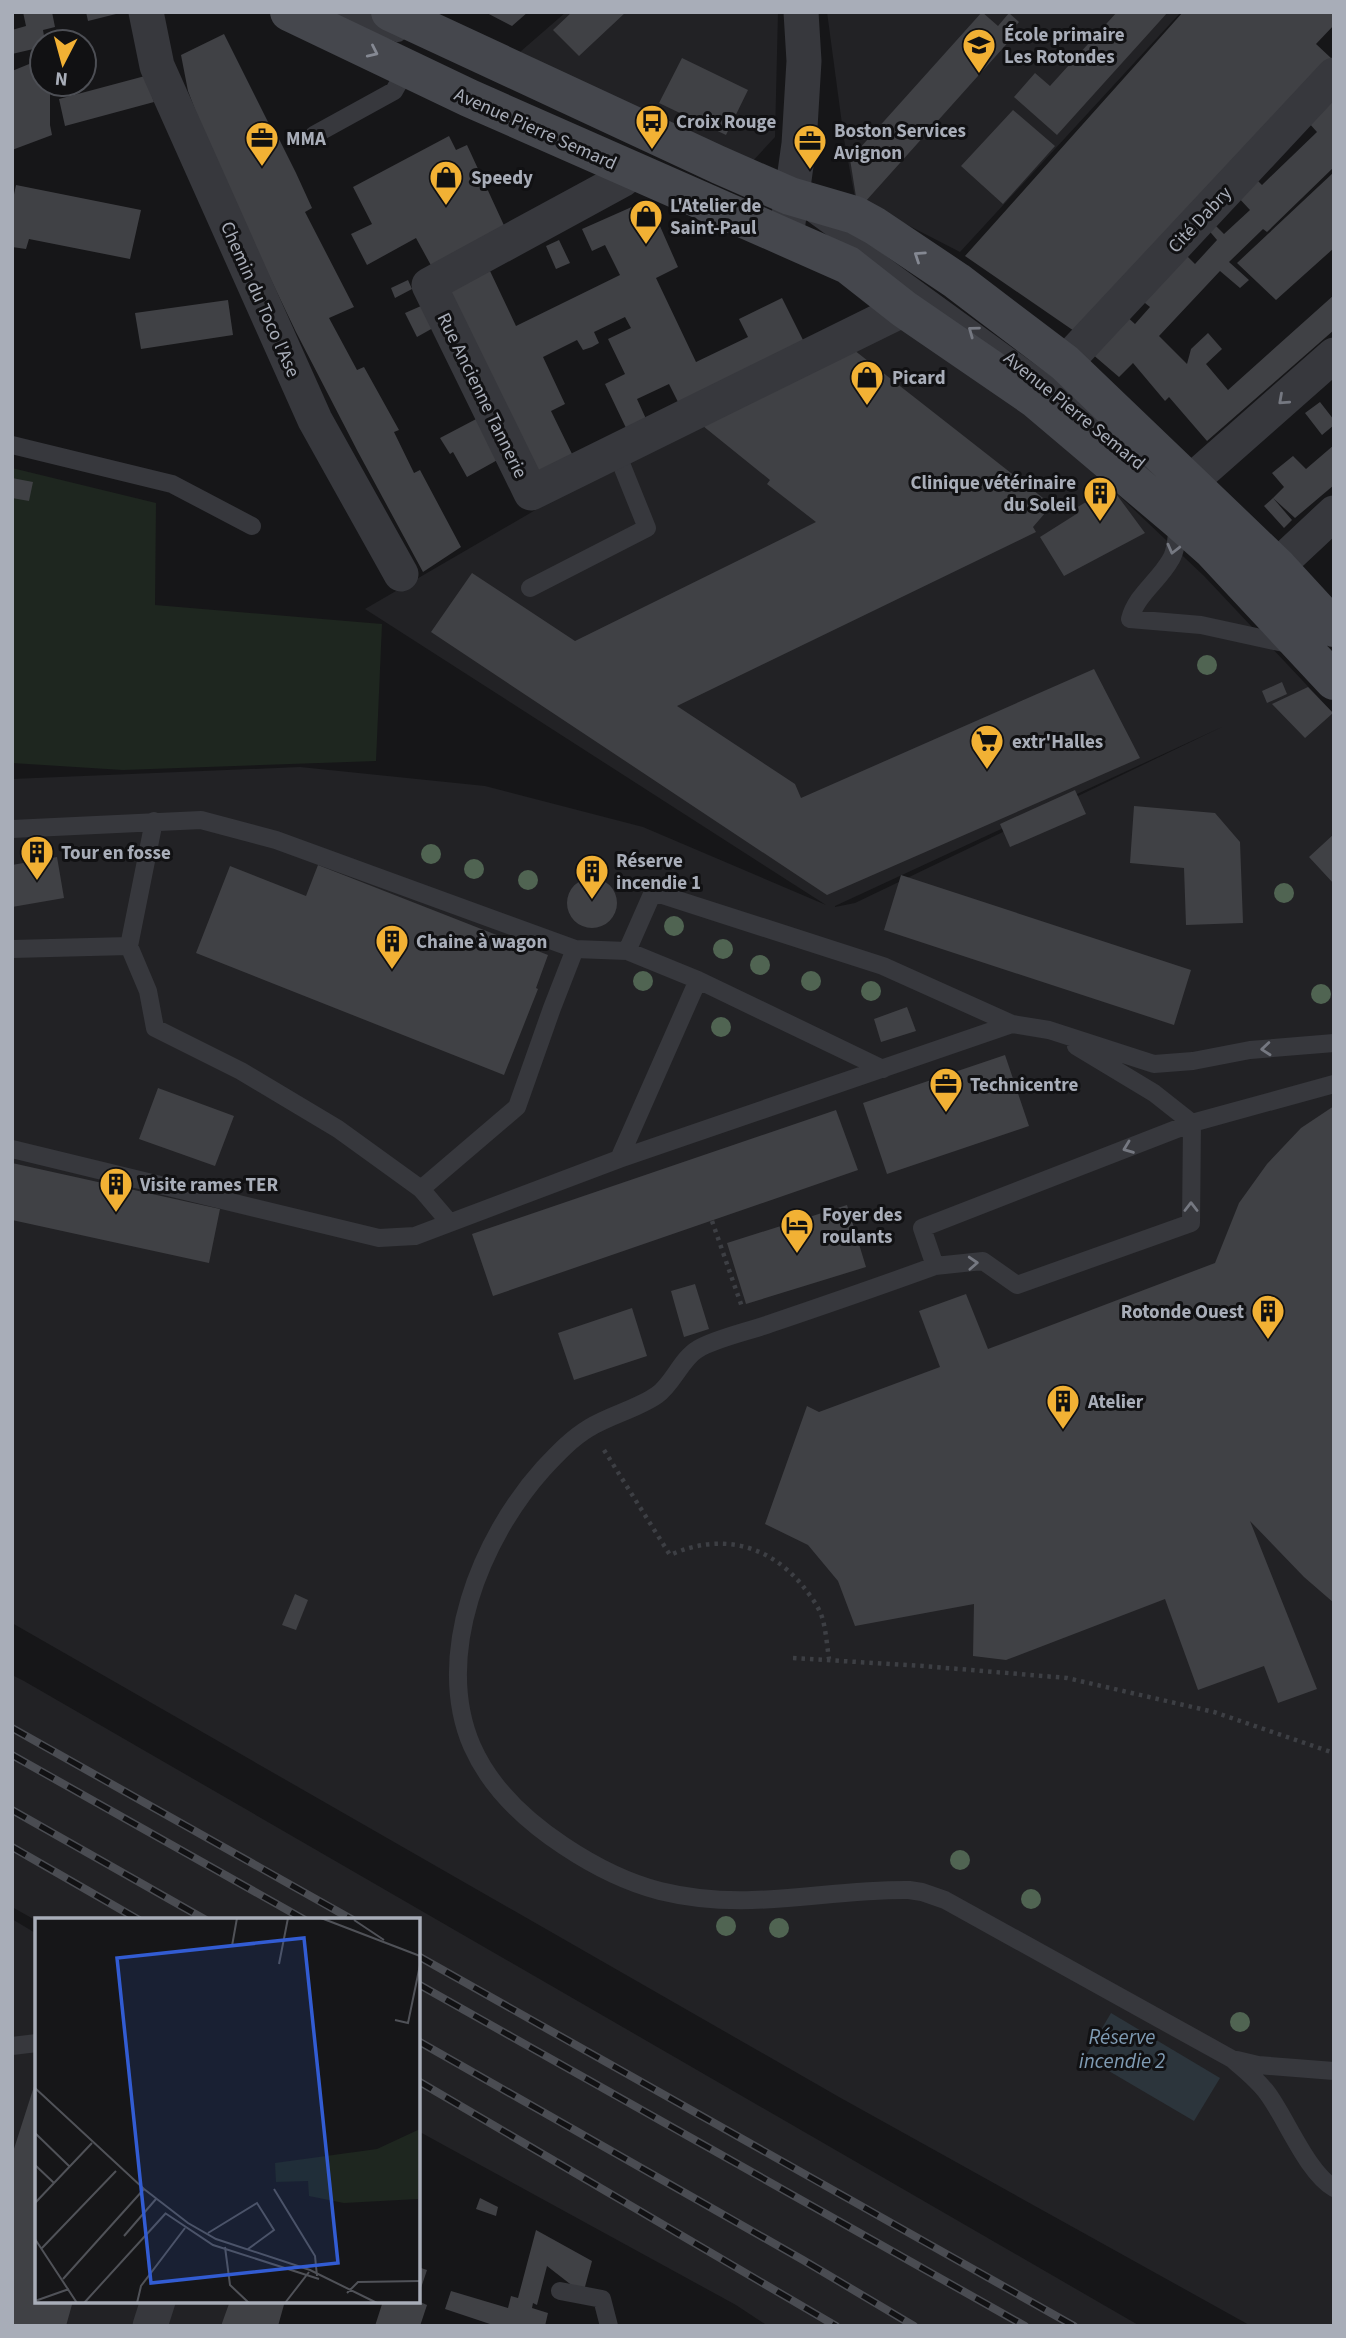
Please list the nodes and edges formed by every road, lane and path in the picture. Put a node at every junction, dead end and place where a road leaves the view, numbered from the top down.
1 (146, 12) edge
2 (289, 12) edge
3 (342, 12) edge
4 (390, 12) edge
5 (802, 12) edge
6 (407, 68) junction
7 (1334, 75) edge
8 (314, 135) dead end
9 (633, 171) junction
10 (790, 196) junction
11 (786, 237) junction
12 (904, 309) junction
13 (1334, 355) edge
14 (1065, 363) junction
15 (12, 445) edge
16 (616, 451) junction
17 (1183, 500) junction
18 (1334, 513) edge
19 (252, 526) dead end
20 (401, 574) dead end
21 (1269, 584) junction
22 (530, 588) dead end
23 (1325, 655) edge
24 (154, 821) junction
25 (12, 830) edge
26 (130, 946) junction
27 (12, 949) edge
28 (575, 949) junction
29 (627, 951) junction
30 (698, 979) junction
31 (1012, 1024) junction
32 (1049, 1030) junction
33 (1334, 1044) edge
34 (883, 1069) junction
35 (1334, 1084) edge
36 (1192, 1123) junction
37 (12, 1149) edge
38 (619, 1159) junction
39 (421, 1189) junction
40 (712, 1222) dead end
41 (450, 1223) junction
42 (935, 1266) junction
43 (740, 1302) dead end
44 (590, 1427) junction
45 (793, 1658) dead end
46 (829, 1660) junction
47 (1334, 1753) edge
48 (35, 2043) edge
49 (12, 2046) edge
50 (1232, 2059) junction
51 (1334, 2071) edge
52 (1334, 2188) edge
53 (560, 2291) dead end
54 (157, 2303) edge
55 (150, 2326) edge
56 (609, 2326) edge

1 - 20 street, Chemin du Toco l'Ase
2 -> 6 main road, Avenue Pierre Semard
3 - 11 lane, Avenue Pierre Semard
4 - 10 main road, Avenue Pierre Semard
5 - 10 street
6 - 8 lane
6 - 9 main road, Avenue Pierre Semard
7 - 14 street, Cité Dabry
9 - 11 main road, Avenue Pierre Semard
9 - 16 street, Rue Ancienne Tannerie
10 - 11 street
14 -> 10 main road, Avenue Pierre Semard
17 -> 10 lane, Avenue Pierre Semard
11 - 12 main road, Avenue Pierre Semard
12 - 16 street, Rue Ancienne Tannerie
12 - 17 main road, Avenue Pierre Semard
13 -> 17 street
14 - 17 main road, Avenue Pierre Semard
15 - 19 lane
16 - 22 lane
17 - 21 main road, Avenue Pierre Semard
17 -> 23 lane
18 - 21 street
21 - 23 main road, Avenue Pierre Semard
24 - 25 lane
24 - 26 lane
24 - 28 lane
26 - 27 lane
26 - 39 lane
28 - 29 lane
28 - 39 lane
29 - 30 lane
29 - 31 lane
30 - 34 lane
30 - 38 lane
31 - 32 lane
31 - 34 lane
33 -> 32 lane
32 - 36 lane
34 - 38 lane
35 - 36 lane
36 -> 42 lane
42 -> 36 lane
37 - 41 lane
38 - 41 lane
39 - 41 lane
40 - 43 path
42 - 44 lane
44 - 46 path
44 - 50 lane
45 - 46 path
46 - 47 path
48 - 49 lane
50 - 51 lane
50 - 52 lane
53 - 56 lane
54 - 55 street

